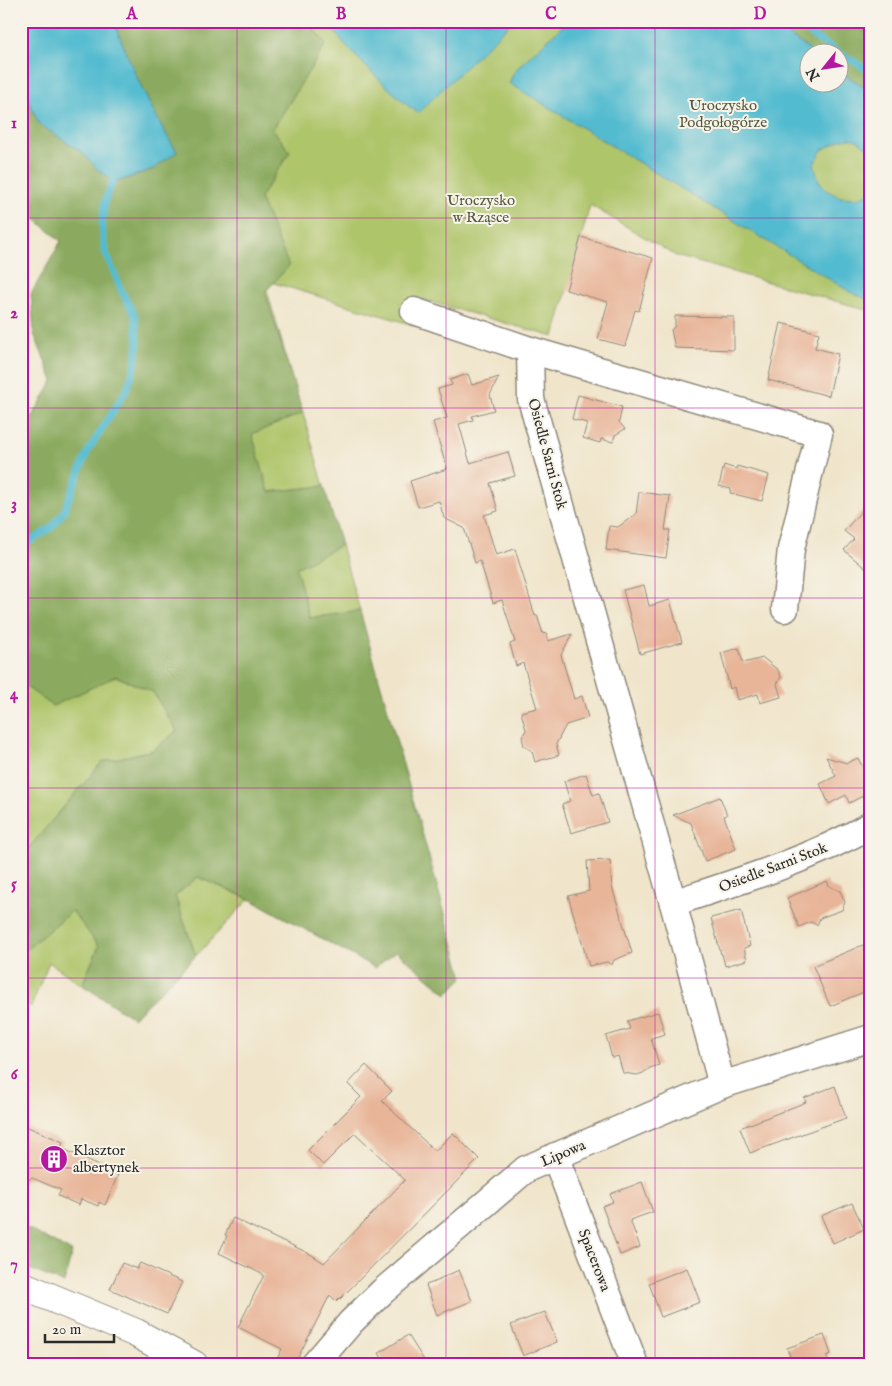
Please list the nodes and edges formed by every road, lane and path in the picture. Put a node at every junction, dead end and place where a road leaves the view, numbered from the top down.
1 (414, 311) dead end
2 (530, 350) junction
3 (786, 610) dead end
4 (871, 825) edge
5 (673, 903) junction
6 (871, 1038) edge
7 (722, 1085) junction
8 (555, 1156) junction
9 (21, 1285) edge
10 (194, 1365) edge
11 (314, 1365) edge
12 (635, 1365) edge

1 - 2 street
2 - 3 street
2 - 5 street, Osiedle Sarni Stok
4 - 5 street, Osiedle Sarni Stok
5 - 7 street, Osiedle Sarni Stok
6 - 7 street, Lipowa
7 - 8 street, Lipowa
8 - 11 street, Lipowa
8 - 12 street, Spacerowa
9 - 10 street

